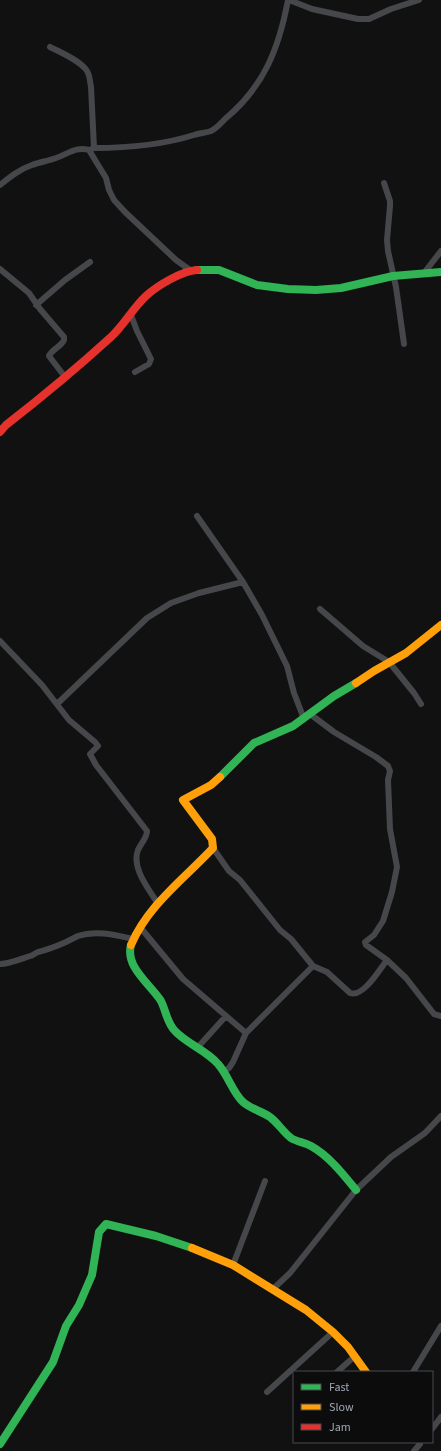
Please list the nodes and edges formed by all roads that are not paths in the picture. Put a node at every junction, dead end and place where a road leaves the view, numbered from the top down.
1 (289, 0) edge
2 (419, 0) edge
3 (50, 47) dead end
4 (91, 149) junction
5 (384, 183) dead end
6 (0, 185) edge
7 (441, 251) edge
8 (90, 262) dead end
9 (0, 269) edge
10 (190, 270) junction
11 (441, 272) edge
12 (424, 273) junction
13 (393, 276) junction
14 (36, 305) junction
15 (131, 315) junction
16 (404, 344) dead end
17 (135, 372) dead end
18 (65, 377) junction
19 (0, 432) edge
20 (197, 516) dead end
21 (243, 582) junction
22 (320, 609) dead end
23 (441, 626) edge
24 (0, 641) edge
25 (389, 662) junction
26 (57, 704) junction
27 (421, 704) dead end
28 (307, 717) junction
29 (213, 848) junction
30 (158, 904) junction
31 (140, 927) junction
32 (133, 939) junction
33 (387, 960) junction
34 (0, 964) edge
35 (313, 966) junction
36 (226, 1016) junction
37 (441, 1016) edge
38 (246, 1033) junction
39 (198, 1047) junction
40 (223, 1072) junction
41 (441, 1116) edge
42 (264, 1182) dead end
43 (356, 1190) junction
44 (233, 1265) junction
45 (273, 1289) junction
46 (441, 1326) edge
47 (333, 1332) junction
48 (355, 1356) junction
49 (338, 1371) edge
50 (365, 1371) edge
51 (414, 1371) edge
52 (267, 1392) dead end
53 (441, 1417) edge
54 (433, 1428) edge
55 (421, 1443) edge
56 (0, 1444) edge
57 (414, 1451) edge

1 - 2 street
1 - 4 street
3 - 4 street
4 - 6 street
4 - 10 street
5 - 13 street
7 - 12 street
8 - 14 street
9 - 14 street
10 - 13 street
10 - 15 street
11 - 12 street
12 - 13 street
13 - 16 street
14 - 18 street
15 - 17 street
15 - 18 street
18 - 19 street
20 - 21 street
21 - 26 street
21 - 28 street
22 - 25 street
23 - 25 street
24 - 26 street
25 - 27 street
25 - 28 street
26 - 30 street
28 - 29 street
28 - 33 street
29 - 30 street
29 - 35 street
30 - 31 street
31 - 32 street
31 - 36 street
32 - 34 street
32 - 39 street
33 - 35 street
33 - 37 street
35 - 38 street
36 - 38 street
36 - 39 street
38 - 40 street
39 - 40 street
40 - 43 street
41 - 43 street
42 - 44 street
43 - 45 street
44 - 45 street
44 - 56 street
45 - 47 street
46 - 51 street
47 - 48 street
47 - 52 street
48 - 49 street
48 - 50 street
53 - 54 street
55 - 57 street

